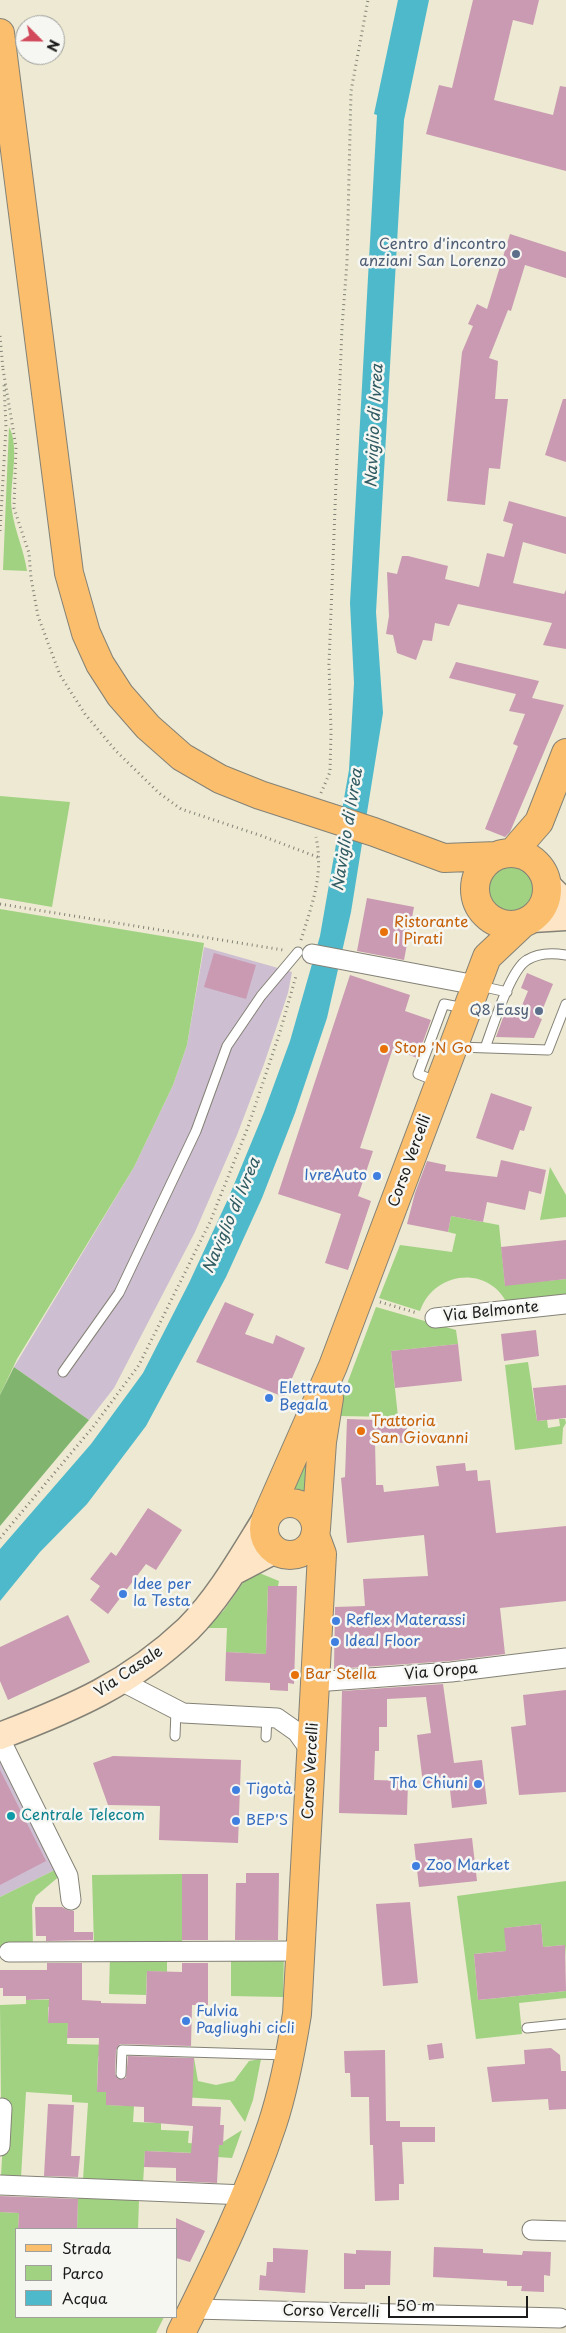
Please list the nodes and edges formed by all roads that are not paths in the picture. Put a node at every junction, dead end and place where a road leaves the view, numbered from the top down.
1 (0, 33) edge
2 (566, 753) edge
3 (540, 822) junction
4 (504, 854) junction
5 (444, 858) junction
6 (546, 880) junction
7 (478, 902) junction
8 (566, 904) edge
9 (566, 917) edge
10 (527, 922) junction
11 (305, 953) joint
12 (566, 955) edge
13 (487, 957) junction
14 (507, 992) junction
15 (471, 997) junction
16 (566, 1004) edge
17 (453, 1046) junction
18 (485, 1048) junction
19 (439, 1082) junction
20 (566, 1304) edge
21 (435, 1318) road end
22 (333, 1366) junction
23 (64, 1372) dead end
24 (266, 1518) junction
25 (316, 1532) junction
26 (281, 1553) junction
27 (232, 1572) junction
28 (319, 1592) junction
29 (566, 1658) edge
30 (121, 1681) junction
31 (315, 1682) junction
32 (176, 1711) junction
33 (267, 1716) junction
34 (175, 1736) dead end
35 (0, 1737) edge
36 (266, 1737) dead end
37 (312, 1753) junction
38 (70, 1900) dead end
39 (302, 1951) junction
40 (9, 1952) dead end
41 (566, 2024) edge
42 (527, 2028) dead end
43 (290, 2055) junction
44 (121, 2074) dead end
45 (2, 2108) dead end
46 (0, 2146) edge
47 (0, 2186) edge
48 (246, 2195) junction
49 (532, 2230) dead end
50 (566, 2231) edge
51 (193, 2309) junction
52 (560, 2318) dead end
53 (181, 2333) edge

1 - 5 main road
2 - 3 main road
3 - 4 main road
3 - 6 main road
4 - 5 main road
4 - 6 main road
4 - 7 main road
5 - 7 main road
6 - 8 main road
6 - 10 main road
7 - 10 main road
7 - 13 main road, Corso Vercelli
9 - 10 main road
10 - 13 main road, Corso Vercelli
11 - 15 street
11 - 23 lane
12 - 14 lane
13 - 15 main road, Corso Vercelli
14 - 15 lane
14 - 18 lane
15 - 17 main road, Corso Vercelli
15 - 19 lane
16 - 18 lane
17 - 18 lane
17 - 19 main road, Corso Vercelli
19 - 22 main road, Corso Vercelli
20 - 21 street, Via Belmonte
22 - 24 main road, Corso Vercelli
22 - 25 main road, Corso Vercelli
24 - 25 main road
24 - 26 main road
24 - 27 main road, Via Casale
25 - 26 main road
25 - 28 main road, Corso Vercelli
26 - 27 main road, Via Casale
26 - 28 main road
27 - 30 main road, Via Casale
28 - 31 main road, Corso Vercelli
29 - 31 street, Via Oropa
30 - 32 street
30 - 35 main road, Via Casale
31 - 37 main road, Corso Vercelli
32 - 33 street
32 - 34 lane
33 - 36 lane
33 - 37 street
35 - 38 street, Via Casale
37 - 39 main road, Corso Vercelli
39 - 40 street
39 - 43 main road, Corso Vercelli
41 - 42 lane
43 - 44 lane
43 - 48 main road, Corso Vercelli
45 - 46 street
47 - 48 street
48 - 51 main road, Corso Vercelli
49 - 50 street
51 - 52 street, Corso Vercelli
51 - 53 main road, Corso Vercelli

